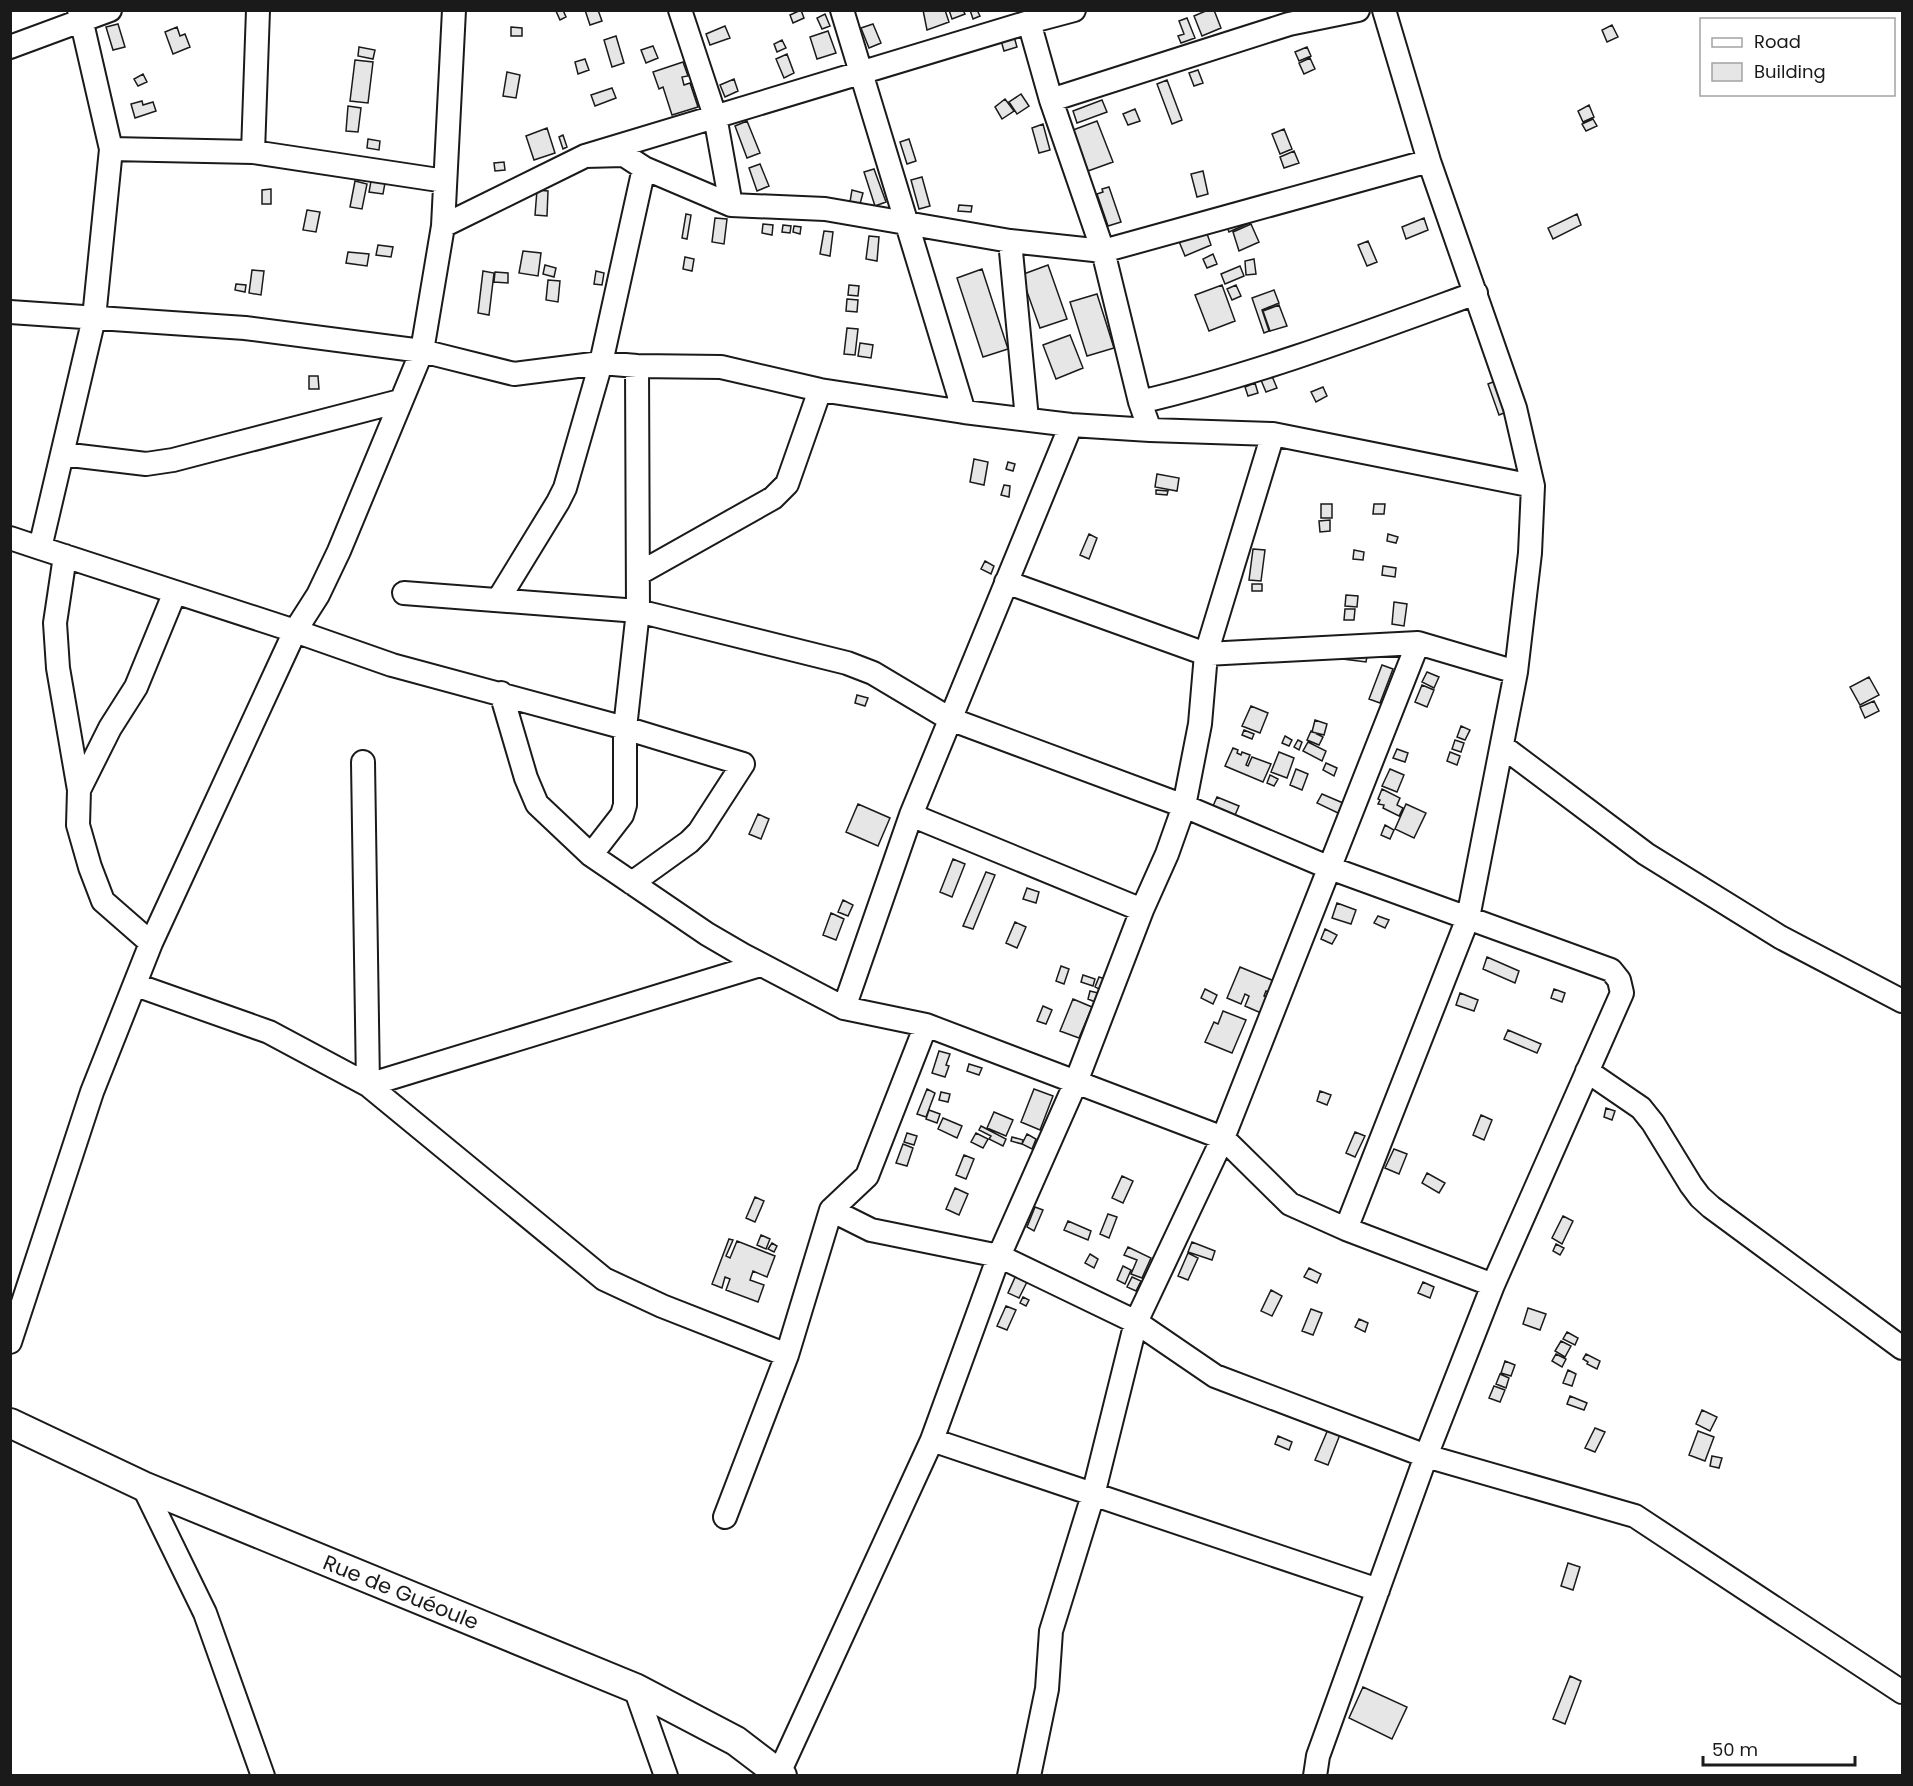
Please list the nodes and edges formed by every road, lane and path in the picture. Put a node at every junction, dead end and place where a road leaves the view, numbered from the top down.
1 (110, 10) edge
2 (258, 10) edge
3 (454, 10) edge
4 (680, 10) edge
5 (842, 10) edge
6 (1074, 10) edge
7 (1358, 10) edge
8 (1384, 10) edge
9 (80, 16) edge
10 (1285, 17) edge
11 (1029, 22) junction
12 (10, 47) edge
13 (860, 72) junction
14 (1051, 100) junction
15 (715, 116) junction
16 (111, 148) junction
17 (253, 152) junction
18 (585, 156) junction
19 (1429, 161) junction
20 (644, 168) junction
21 (445, 181) junction
22 (731, 205) junction
23 (906, 222) junction
24 (443, 226) junction
25 (1010, 241) junction
26 (1103, 251) junction
27 (1476, 293) junction
28 (10, 312) edge
29 (93, 318) junction
30 (422, 351) junction
31 (601, 363) junction
32 (637, 366) junction
33 (820, 390) junction
34 (400, 400) junction
35 (1140, 402) junction
36 (964, 412) junction
37 (1027, 419) junction
38 (1071, 425) junction
39 (1150, 430) junction
40 (1273, 434) junction
41 (62, 454) junction
42 (1533, 486) junction
43 (10, 538) edge
44 (40, 548) junction
45 (65, 556) junction
46 (638, 574) junction
47 (1006, 582) junction
48 (175, 592) junction
49 (404, 593) dead end
50 (498, 600) junction
51 (638, 611) junction
52 (295, 631) junction
53 (1418, 643) junction
54 (1206, 654) junction
55 (1516, 672) junction
56 (501, 693) junction
57 (950, 719) junction
58 (625, 728) junction
59 (1502, 746) junction
60 (363, 762) dead end
61 (79, 790) junction
62 (1184, 806) junction
63 (912, 815) junction
64 (591, 855) junction
65 (1330, 868) junction
66 (632, 883) junction
67 (1142, 910) junction
68 (1468, 918) junction
69 (151, 943) junction
70 (760, 965) junction
71 (136, 985) junction
72 (1902, 1001) edge
73 (844, 1008) junction
74 (926, 1025) junction
75 (1587, 1071) junction
76 (1076, 1082) junction
77 (368, 1085) junction
78 (1223, 1138) junction
79 (831, 1210) junction
80 (1346, 1229) junction
81 (999, 1256) junction
82 (1493, 1285) junction
83 (1136, 1322) junction
84 (10, 1342) edge
85 (1902, 1348) edge
86 (787, 1355) junction
87 (10, 1423) edge
88 (932, 1440) junction
89 (1426, 1456) junction
90 (143, 1486) junction
91 (1093, 1495) junction
92 (725, 1517) dead end
93 (1378, 1590) junction
94 (635, 1688) junction
95 (1902, 1692) edge
96 (781, 1774) edge
97 (263, 1776) edge
98 (666, 1776) edge
99 (1029, 1776) edge
100 (1316, 1776) edge

1 - 9 street
2 - 17 street
3 - 21 street
4 - 15 street
5 - 13 street
6 - 11 street
7 - 10 street
8 - 19 street
9 - 12 street
9 - 16 street
10 - 14 street
11 - 13 street
11 - 14 street
13 - 15 street
13 - 23 street
14 - 26 street
15 - 18 street
15 - 22 street
16 - 17 street
16 - 29 street
17 - 21 street
18 - 20 street
18 - 24 street
19 - 26 street
19 - 27 street
20 - 22 street
20 - 31 street
21 - 24 street
22 - 23 street
23 - 25 street
23 - 36 street
24 - 30 street
25 - 26 street
25 - 37 street
26 - 35 street
27 - 35 street
27 - 42 street
28 - 29 street
29 - 30 street
29 - 41 street
30 - 31 street
30 - 34 street
31 - 32 street
31 - 50 street
32 - 33 street
32 - 46 street
33 - 36 street
33 - 46 street
34 - 41 street
34 - 52 street
35 - 39 street
36 - 37 street
37 - 38 street
38 - 39 street
38 - 47 street
39 - 40 street
40 - 42 street
40 - 54 street
41 - 44 street
42 - 55 street
43 - 44 street
44 - 45 street
45 - 48 street
45 - 61 street
46 - 51 street
47 - 54 street
47 - 57 street
48 - 52 street
48 - 61 street
49 - 50 street
50 - 51 street
51 - 57 street
51 - 58 street
52 - 56 street
52 - 69 street
53 - 54 street
53 - 55 street
53 - 65 street
54 - 62 street
55 - 59 street
56 - 58 street
56 - 64 street
57 - 62 street
57 - 63 street
58 - 64 street
58 - 66 street
59 - 68 street
59 - 72 street
60 - 77 street
61 - 69 street
62 - 65 street
62 - 67 street
63 - 67 street
63 - 73 street
64 - 66 street
65 - 68 street
65 - 78 street
66 - 70 street
67 - 76 street
68 - 75 street
68 - 80 street
69 - 71 street
70 - 73 street
70 - 77 street
71 - 77 street
71 - 84 street
73 - 74 street
74 - 76 street
74 - 79 street
75 - 82 street
75 - 85 street
76 - 78 street
76 - 81 street
77 - 86 street
78 - 80 street
78 - 83 street
79 - 81 street
79 - 86 street
80 - 82 street
81 - 83 street
81 - 88 street
82 - 89 street
83 - 89 street
83 - 91 street
86 - 92 street
87 - 90 main road, Rue de Guéoule
88 - 91 street
88 - 96 street
89 - 93 street
89 - 95 street
90 - 94 main road, Rue de Guéoule
90 - 97 street
91 - 93 street
91 - 99 street
93 - 100 street
94 - 96 main road, Rue de Guéoule
94 - 98 street

